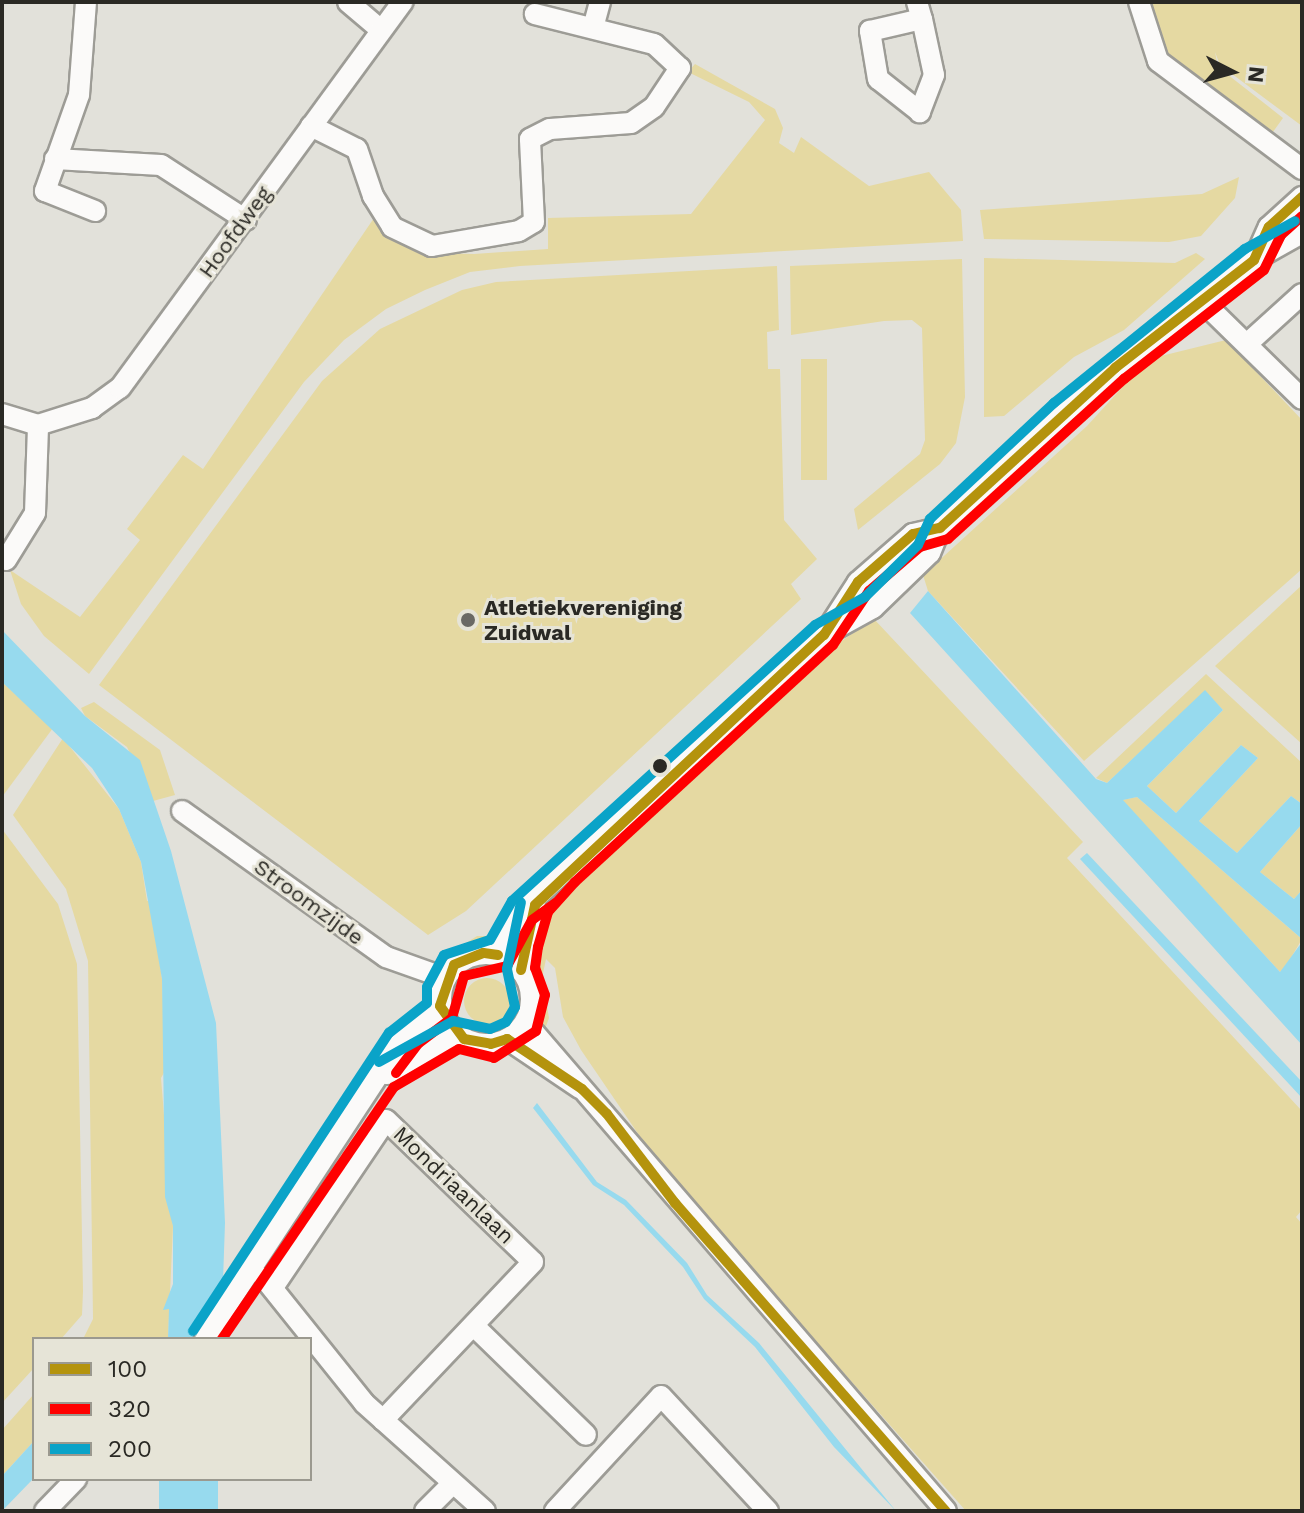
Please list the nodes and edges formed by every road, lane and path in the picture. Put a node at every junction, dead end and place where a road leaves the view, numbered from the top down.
1 (86, 2) edge
2 (348, 2) edge
3 (403, 2) edge
4 (600, 2) edge
5 (1139, 2) edge
6 (920, 10) edge
7 (535, 14) dead end
8 (593, 28) junction
9 (381, 30) junction
10 (311, 126) junction
11 (55, 159) junction
12 (1302, 169) edge
13 (1302, 197) edge
14 (95, 211) dead end
15 (246, 220) junction
16 (1302, 233) edge
17 (1254, 260) junction
18 (1302, 294) edge
19 (1204, 303) junction
20 (1248, 343) junction
21 (1302, 399) edge
22 (2, 414) edge
23 (38, 425) junction
24 (940, 528) junction
25 (6, 560) dead end
26 (824, 635) junction
27 (182, 811) dead end
28 (535, 905) junction
29 (498, 955) junction
30 (521, 970) junction
31 (445, 978) junction
32 (441, 1010) junction
33 (525, 1022) junction
34 (457, 1034) junction
35 (507, 1039) junction
36 (384, 1076) junction
37 (582, 1089) junction
38 (255, 1270) junction
39 (274, 1286) junction
40 (474, 1326) junction
41 (206, 1337) edge
42 (383, 1420) junction
43 (586, 1435) dead end
44 (74, 1481) edge
45 (451, 1485) junction
46 (45, 1511) edge
47 (425, 1511) edge
48 (485, 1511) edge
49 (555, 1511) edge
50 (768, 1511) edge
51 (946, 1511) edge

1 - 11 street
2 - 9 street
3 - 9 street, Hoofdweg
4 - 8 street
5 - 12 street
6 - 6 street
7 - 8 street
8 - 10 street
9 - 10 street, Hoofdweg
10 - 15 street, Hoofdweg
11 - 14 street
11 - 15 street
13 - 17 street
15 - 23 street, Hoofdweg
16 - 17 street
17 - 19 street
18 - 20 street
19 - 20 street
19 - 24 street
20 - 21 street
22 - 23 street
23 - 25 street
24 - 26 street
24 - 26 street
26 - 28 street
27 - 31 street, Stroomzijde
28 - 29 street
28 - 30 street
29 - 30 street
29 - 31 street
30 - 33 street
31 - 32 street
32 - 34 street
32 - 36 street
33 - 35 street
33 - 37 street
34 - 35 street
34 - 36 street
35 - 37 street
36 - 38 street
37 - 51 street
38 - 39 street
38 - 41 street
39 - 40 street, Mondriaanlaan
39 - 42 street
40 - 42 street, Mondriaanlaan
40 - 43 street
42 - 45 street
44 - 46 street
45 - 47 street
45 - 48 street
49 - 50 street

